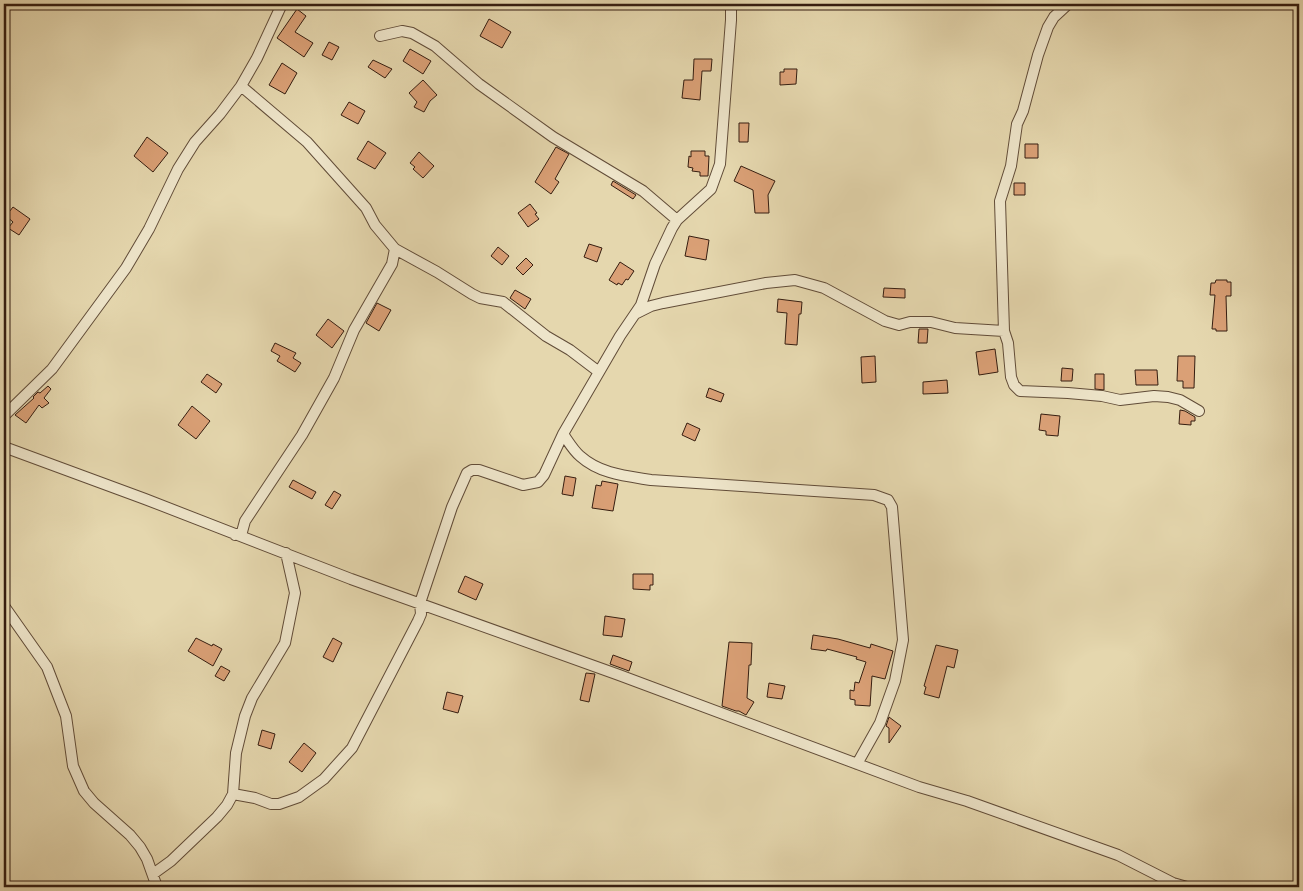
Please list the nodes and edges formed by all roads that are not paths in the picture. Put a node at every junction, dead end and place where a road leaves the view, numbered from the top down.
1 (282, 4) edge
2 (731, 4) edge
3 (1068, 4) edge
4 (380, 36) dead end
5 (241, 86) junction
6 (678, 220) junction
7 (395, 249) junction
8 (634, 315) junction
9 (1004, 332) junction
10 (599, 372) junction
11 (1199, 411) dead end
12 (4, 416) edge
13 (563, 434) junction
14 (4, 448) edge
15 (235, 535) junction
16 (286, 553) junction
17 (420, 603) junction
18 (4, 606) edge
19 (857, 764) junction
20 (233, 794) junction
21 (153, 874) junction
22 (157, 887) edge
23 (1187, 887) edge

1 - 5 street
2 - 6 street
3 - 9 street
4 - 6 street
5 - 7 street
5 - 12 street
6 - 8 street
7 - 10 street
7 - 15 street
8 - 9 street
8 - 10 street
9 - 11 street
10 - 13 street
13 - 17 street
13 - 19 street
14 - 15 street
15 - 16 street
16 - 17 street
16 - 20 street
17 - 19 street
17 - 20 street
18 - 21 street
19 - 23 street
20 - 21 street
21 - 22 street

